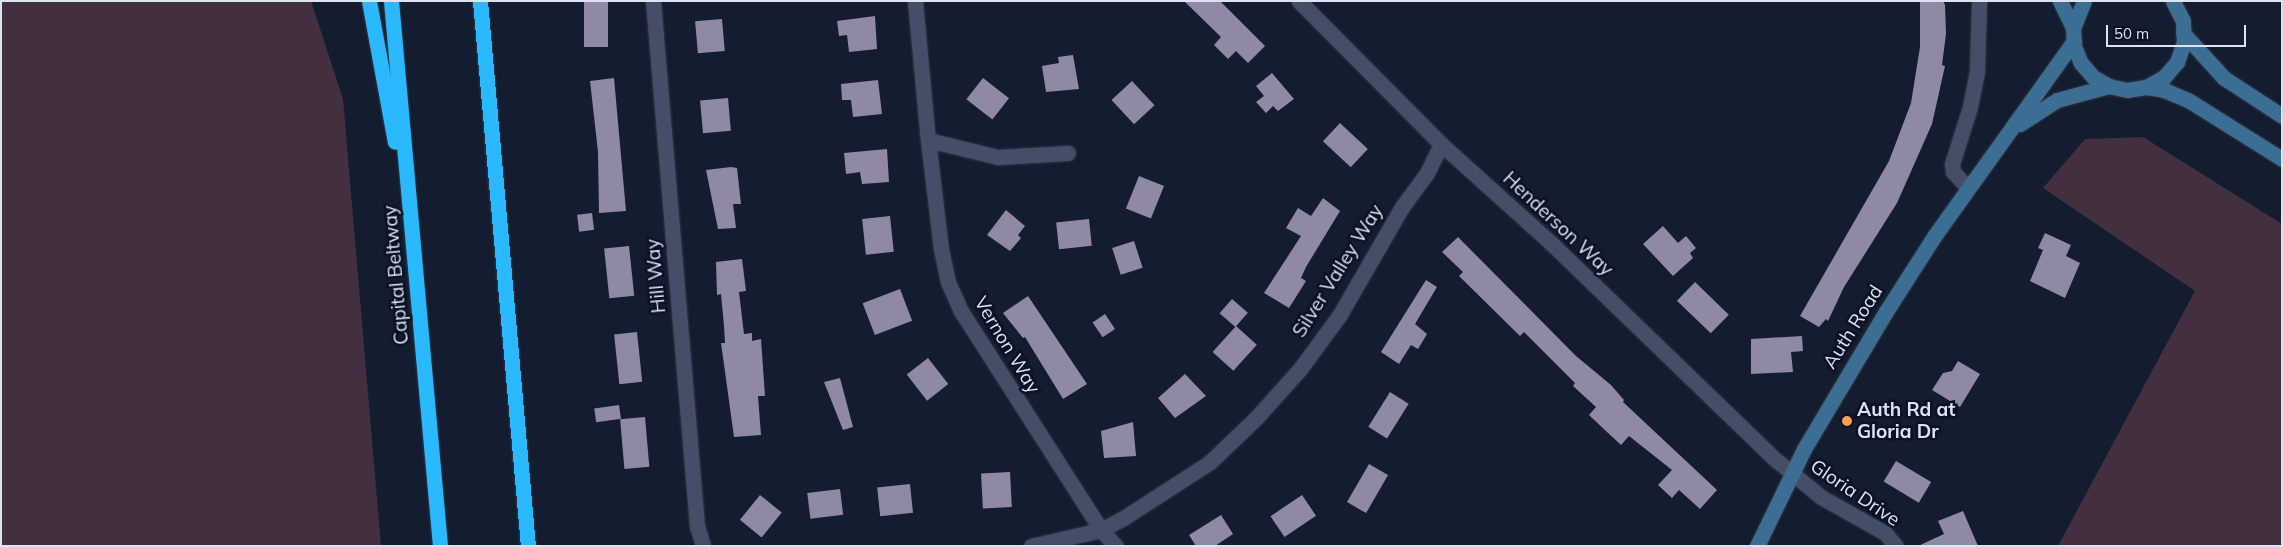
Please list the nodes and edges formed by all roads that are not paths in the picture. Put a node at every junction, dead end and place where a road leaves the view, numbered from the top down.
1 (369, 1) edge
2 (391, 1) edge
3 (480, 1) edge
4 (654, 1) edge
5 (915, 1) edge
6 (1299, 1) edge
7 (1979, 1) edge
8 (2060, 1) edge
9 (2084, 1) edge
10 (2173, 1) edge
11 (2184, 1) edge
12 (2183, 27) junction
13 (2074, 35) junction
14 (2109, 86) junction
15 (2146, 87) junction
16 (2282, 116) edge
17 (928, 140) junction
18 (2003, 141) junction
19 (1441, 144) junction
20 (1068, 153) dead end
21 (2282, 159) edge
22 (1968, 188) junction
23 (413, 248) junction
24 (1791, 473) junction
25 (1101, 530) junction
26 (440, 546) edge
27 (528, 546) edge
28 (703, 546) edge
29 (1031, 546) edge
30 (1116, 546) edge
31 (1757, 546) edge
32 (1896, 546) edge

1 - 23 highway
2 - 23 highway, Capital Beltway
3 - 27 highway
4 - 28 street, Hill Way
5 - 17 street, Vernon Way
6 - 19 street, Henderson Way
7 - 22 street
8 - 13 main road
9 - 13 main road, Auth Road
10 - 12 main road
11 - 12 main road
12 - 15 main road
12 - 16 main road
13 - 14 main road
13 - 18 main road, Auth Road
14 - 15 main road
14 - 18 main road, Auth Road
15 - 21 main road
17 - 20 street
17 - 25 street, Vernon Way
18 - 22 main road, Auth Road
19 - 24 street, Henderson Way
19 - 25 street, Silver Valley Way
22 - 24 main road, Auth Road
23 - 26 highway, Capital Beltway
24 - 31 main road, Auth Road
24 - 32 street, Gloria Drive
25 - 29 street, Silver Valley Way
25 - 30 street, Vernon Way

